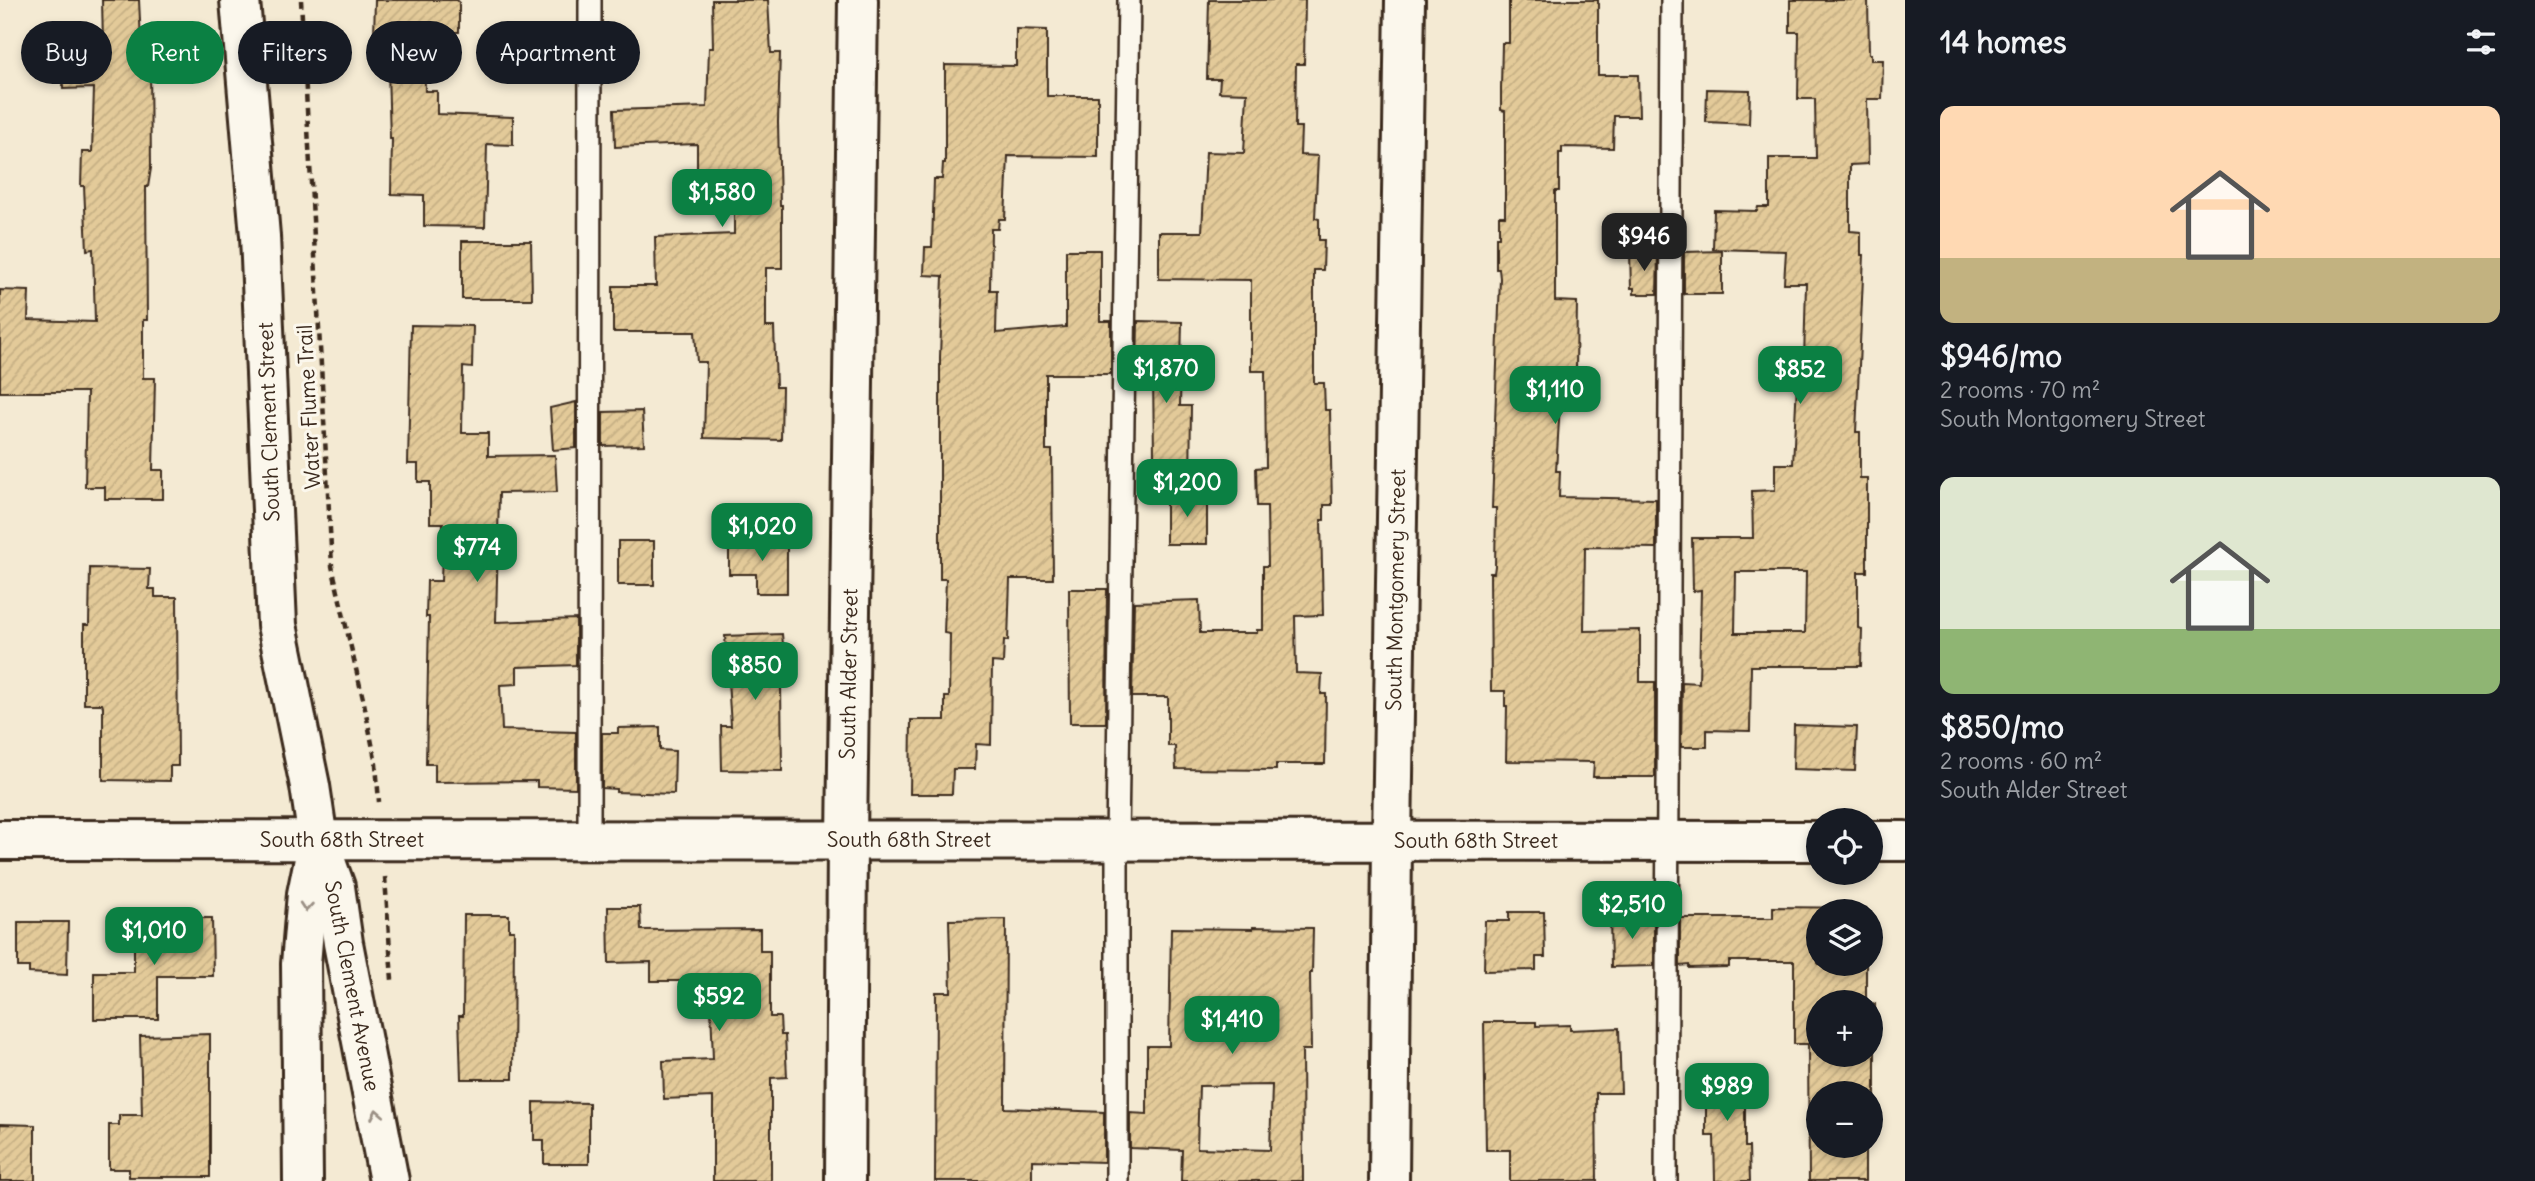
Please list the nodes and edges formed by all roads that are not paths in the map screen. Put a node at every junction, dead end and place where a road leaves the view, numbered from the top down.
1 (240, 0) edge
2 (590, 0) edge
3 (858, 0) edge
4 (1129, 0) edge
5 (1405, 0) edge
6 (1672, 0) edge
7 (0, 840) edge
8 (318, 840) junction
9 (589, 840) junction
10 (847, 840) junction
11 (1117, 841) junction
12 (1392, 841) junction
13 (1667, 841) junction
14 (1806, 841) edge
15 (1883, 841) edge
16 (1905, 841) edge
17 (303, 1181) edge
18 (389, 1181) edge
19 (845, 1181) edge
20 (1117, 1181) edge
21 (1389, 1181) edge
22 (1666, 1181) edge

1 - 8 street, South Clement Street
2 - 9 lane
3 - 10 street, South Alder Street
4 - 11 lane
5 - 12 street, South Montgomery Street
6 - 13 lane
7 - 8 street, South 68th Street
8 - 9 street, South 68th Street
8 -> 17 street, South Clement Avenue
18 -> 8 street, South Clement Avenue
9 - 10 street, South 68th Street
10 - 11 street, South 68th Street
10 - 19 street, South Alder Street
11 - 12 street, South 68th Street
11 - 20 lane
12 - 13 street, South 68th Street
12 - 21 street, South Montgomery Street
13 - 14 street, South 68th Street
13 - 22 lane
15 - 16 street

